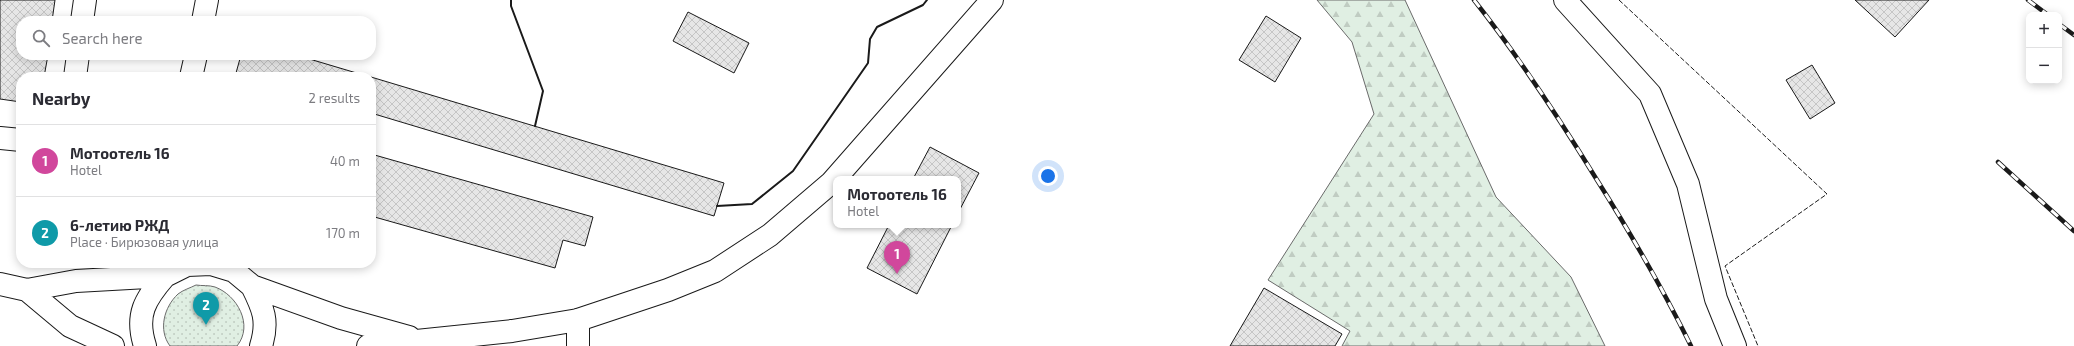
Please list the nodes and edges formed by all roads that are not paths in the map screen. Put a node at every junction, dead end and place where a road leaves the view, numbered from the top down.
1 (85, 0) edge
2 (207, 0) edge
3 (992, 0) edge
4 (1565, 0) edge
5 (83, 16) edge
6 (204, 16) edge
7 (77, 60) edge
8 (195, 60) edge
9 (76, 72) edge
10 (192, 72) edge
11 (0, 138) edge
12 (16, 140) edge
13 (837, 176) edge
14 (833, 181) edge
15 (180, 268) edge
16 (225, 268) edge
17 (165, 276) junction
18 (1, 285) edge
19 (252, 286) junction
20 (27, 290) junction
21 (578, 320) junction
22 (421, 341) junction
23 (113, 346) edge
24 (145, 346) edge
25 (261, 346) edge
26 (368, 346) edge
27 (578, 346) edge
28 (1735, 346) edge

1 - 5 main road
2 - 6 main road
3 - 13 main road
4 - 28 main road
7 - 9 main road
8 - 10 main road
11 - 12 main road
14 - 21 main road
15 - 17 main road
16 - 19 main road
17 - 20 main road
17 - 24 main road
18 - 20 main road
19 - 22 main road
19 - 25 main road
20 - 23 main road
21 - 22 main road
21 - 27 main road
22 - 26 main road

